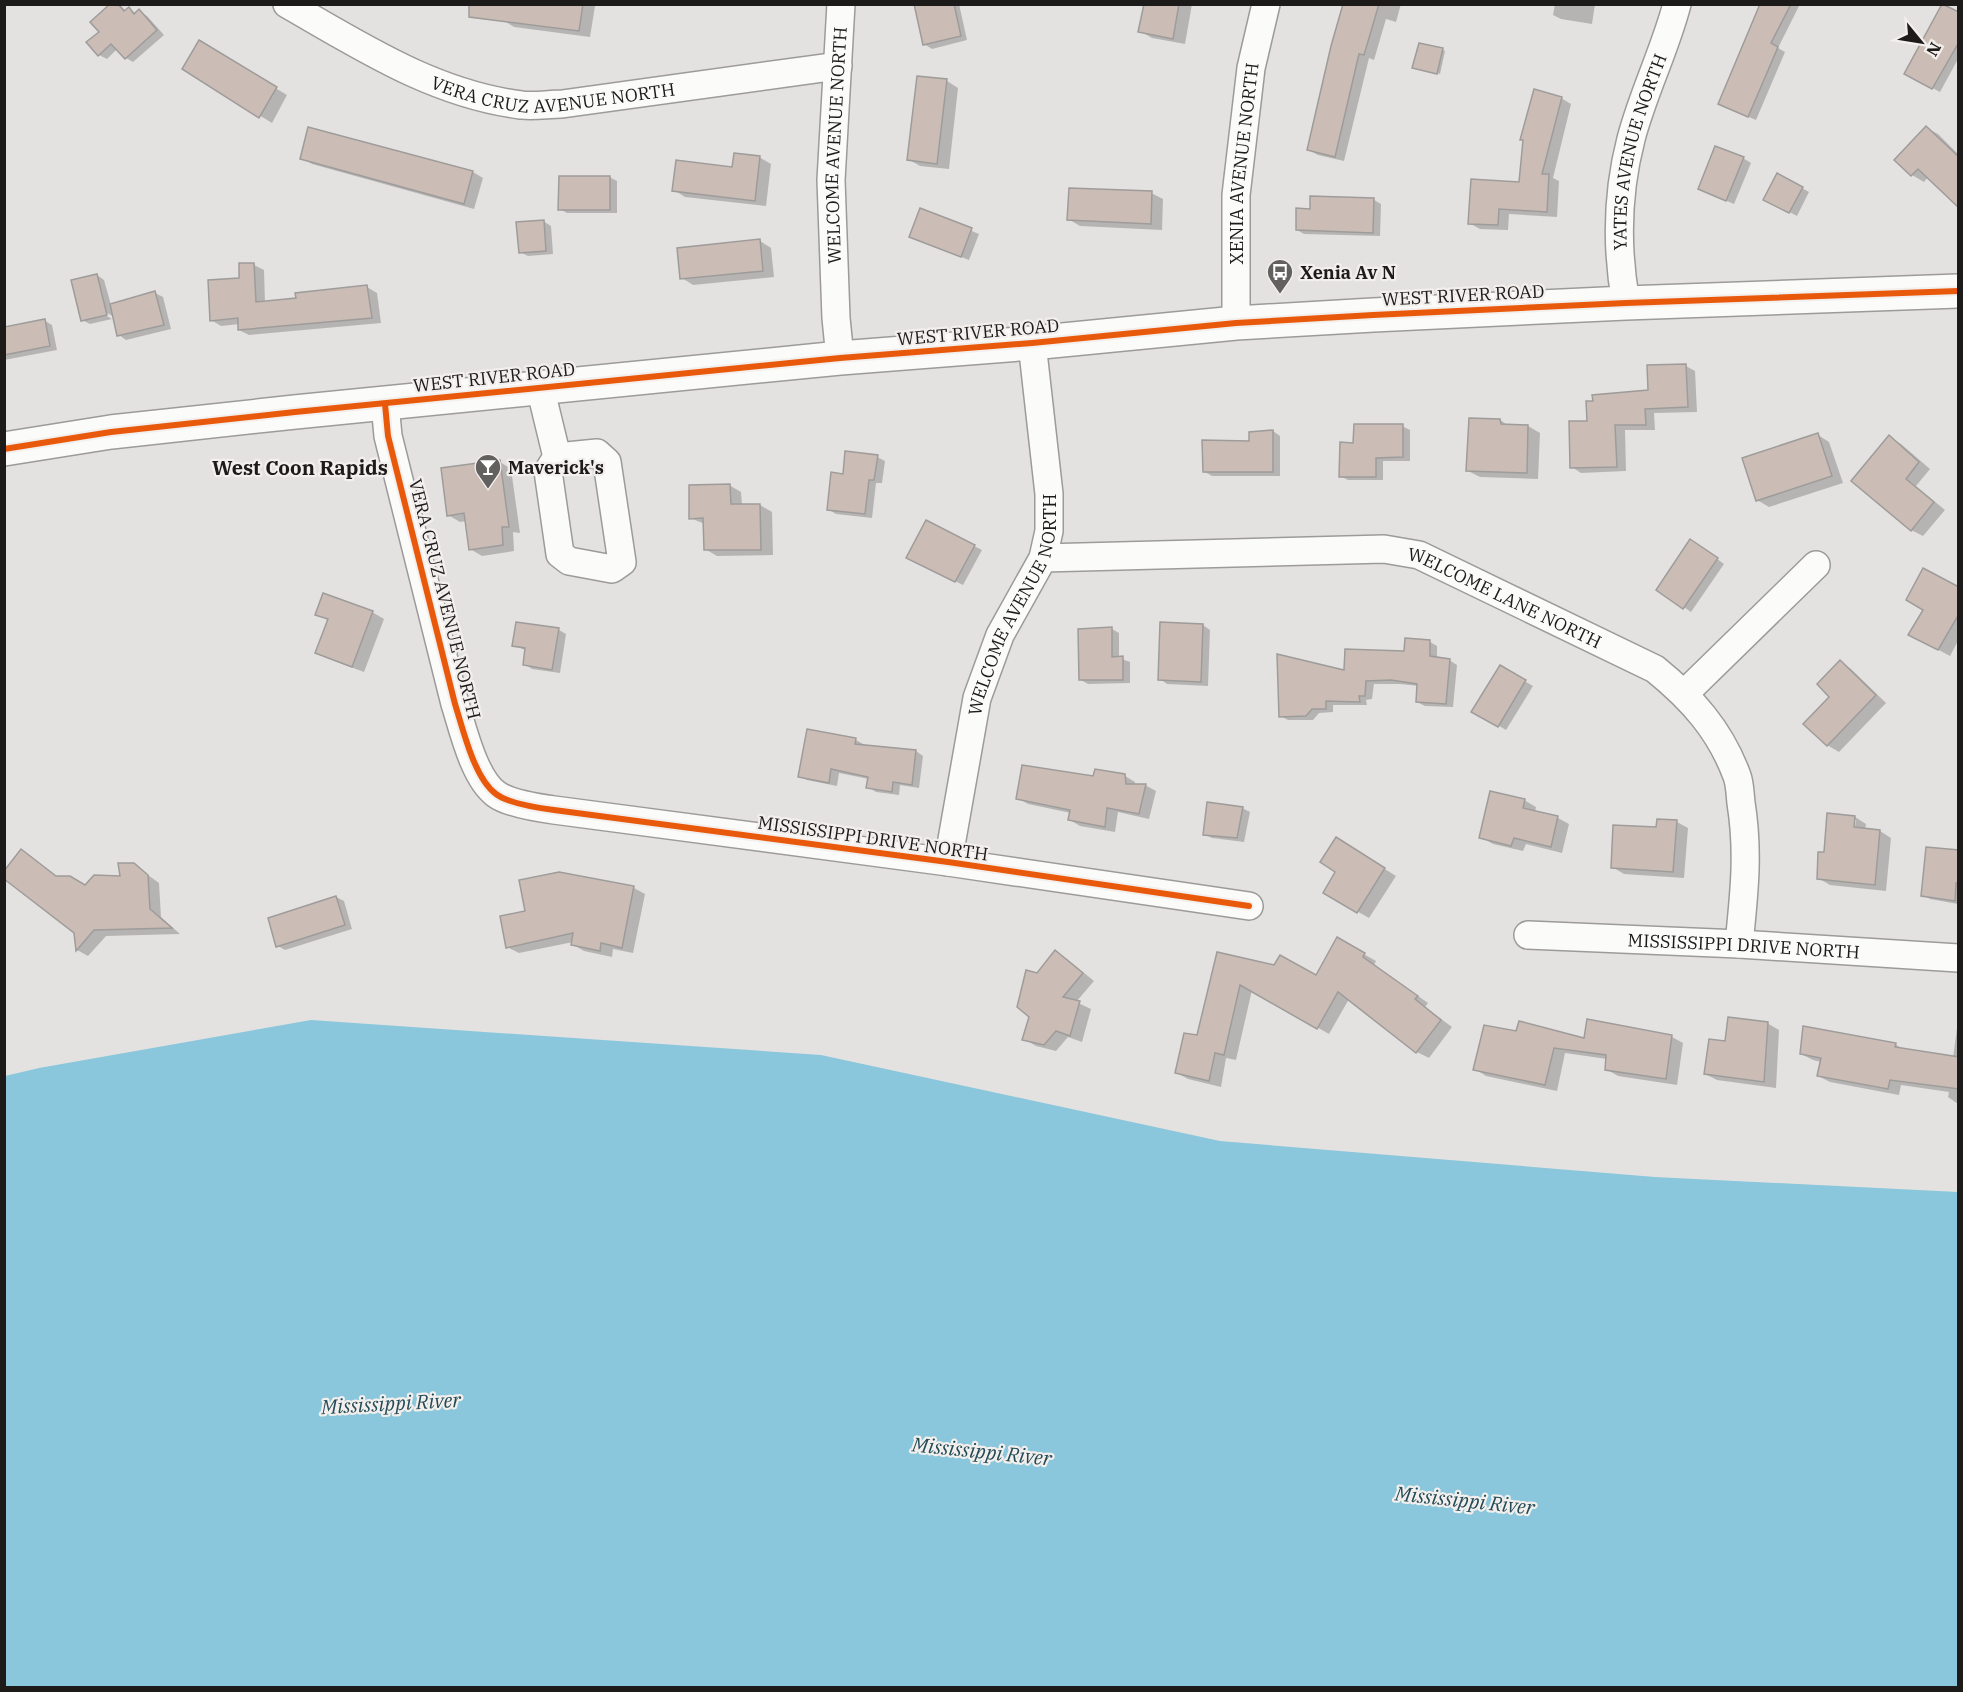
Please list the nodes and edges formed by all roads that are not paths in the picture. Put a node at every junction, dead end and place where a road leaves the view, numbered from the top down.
1 (287, 4) edge
2 (841, 4) edge
3 (1266, 4) edge
4 (1677, 4) edge
5 (838, 66) junction
6 (1959, 291) edge
7 (1626, 303) junction
8 (1236, 324) junction
9 (1032, 344) junction
10 (840, 358) junction
11 (540, 387) junction
12 (385, 404) junction
13 (4, 449) edge
14 (557, 458) dead end
15 (1043, 558) junction
16 (1816, 565) dead end
17 (1684, 693) junction
18 (496, 794) joint
19 (948, 862) junction
20 (1249, 906) dead end
21 (1528, 935) dead end
22 (1739, 944) junction
23 (1959, 958) edge

1 - 5 street, VERA CRUZ AVENUE NORTH
2 - 5 street, WELCOME AVENUE NORTH
3 - 8 street, XENIA AVENUE NORTH
4 - 7 street, YATES AVENUE NORTH
5 - 10 street, WELCOME AVENUE NORTH
6 - 7 main road, WEST RIVER ROAD
7 - 8 main road, WEST RIVER ROAD
8 - 9 main road, WEST RIVER ROAD
9 - 10 main road, WEST RIVER ROAD
9 - 15 street, WELCOME AVENUE NORTH
10 - 11 main road, WEST RIVER ROAD
11 - 12 main road, WEST RIVER ROAD
11 - 14 street
12 - 13 main road, WEST RIVER ROAD
12 - 18 street, VERA CRUZ AVENUE NORTH
15 - 17 street, WELCOME LANE NORTH
15 - 19 street, WELCOME AVENUE NORTH
16 - 17 street
17 - 22 street, WELCOME LANE NORTH
18 - 19 street, MISSISSIPPI DRIVE NORTH
19 - 20 street, MISSISSIPPI DRIVE NORTH
21 - 22 street, MISSISSIPPI DRIVE NORTH
22 - 23 street, MISSISSIPPI DRIVE NORTH

